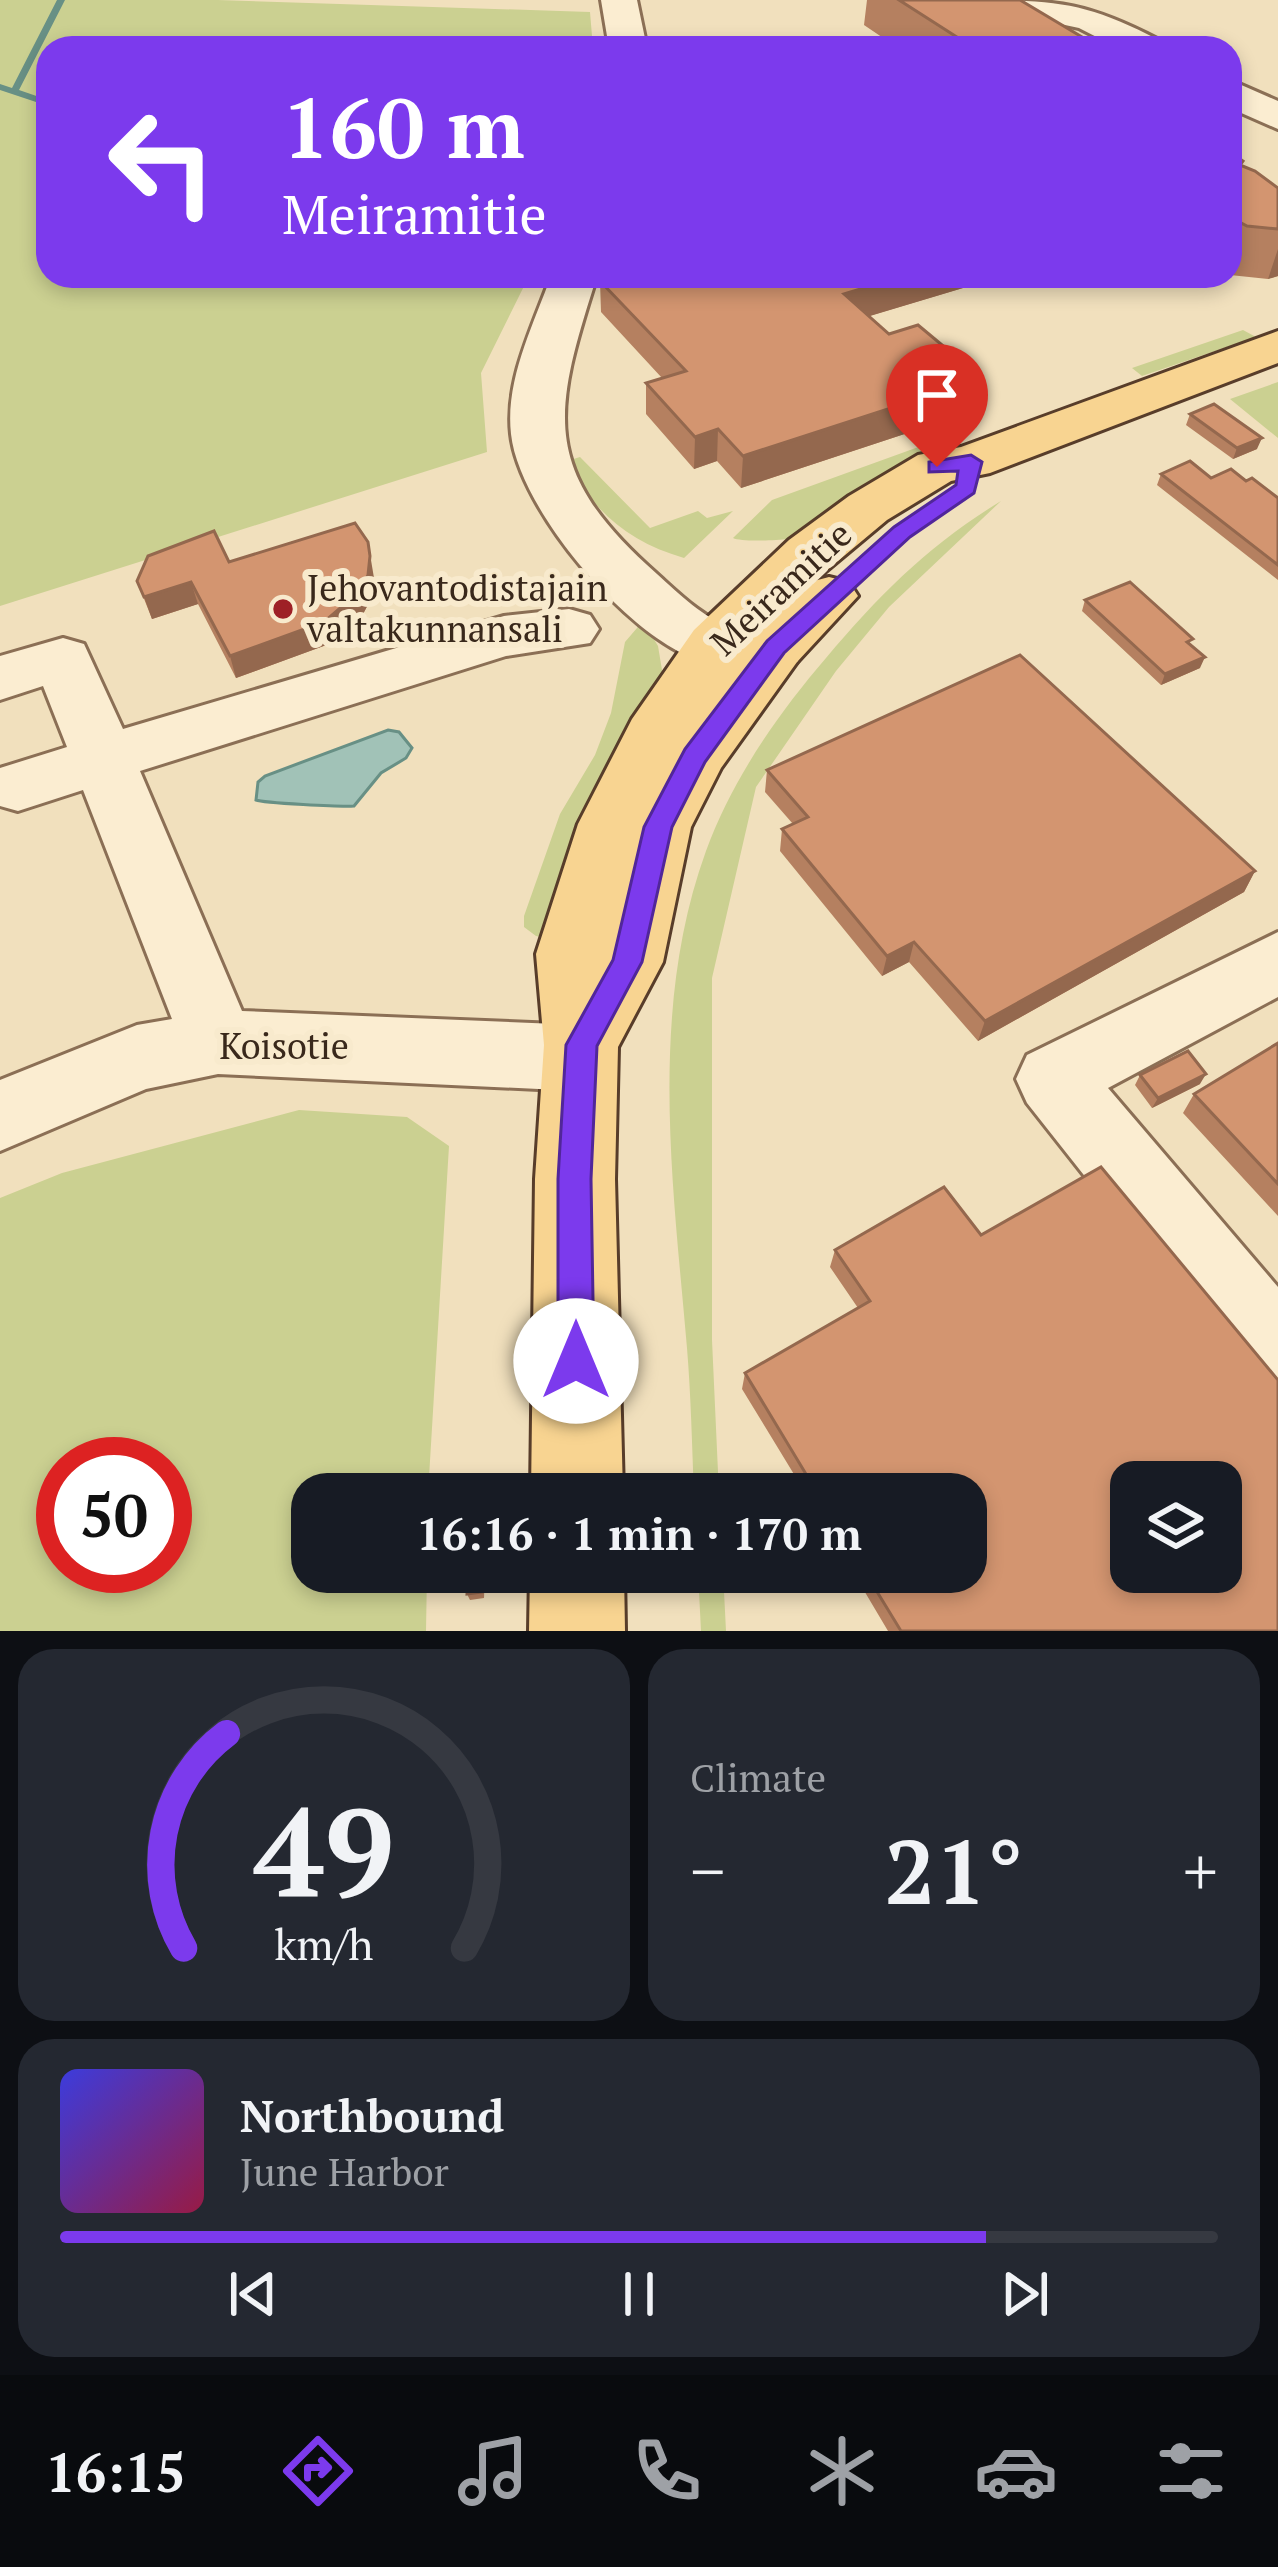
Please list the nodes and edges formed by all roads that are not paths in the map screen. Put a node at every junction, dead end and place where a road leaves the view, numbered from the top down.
1 (619, 0) edge
2 (999, 0) edge
3 (626, 36) edge
4 (1123, 36) edge
5 (1242, 98) edge
6 (1278, 117) edge
7 (570, 288) edge
8 (1278, 346) edge
9 (569, 629) dead end
10 (746, 635) junction
11 (0, 678) edge
12 (104, 757) junction
13 (18, 788) dead end
14 (1278, 962) edge
15 (218, 1042) junction
16 (581, 1051) junction
17 (0, 1116) edge
18 (1278, 1354) edge
19 (577, 1473) edge
20 (577, 1593) edge
21 (577, 1631) edge

1 - 3 street
2 - 4 street
5 - 6 street
7 - 10 street
8 - 10 main road, Meiramitie
9 - 12 street
10 - 16 main road, Meiramitie
11 - 12 street
12 - 13 street
12 - 15 street
14 - 18 street
15 - 16 street, Koisotie
15 - 17 street, Koisotie
16 - 19 main road, Meiramitie
20 - 21 main road

